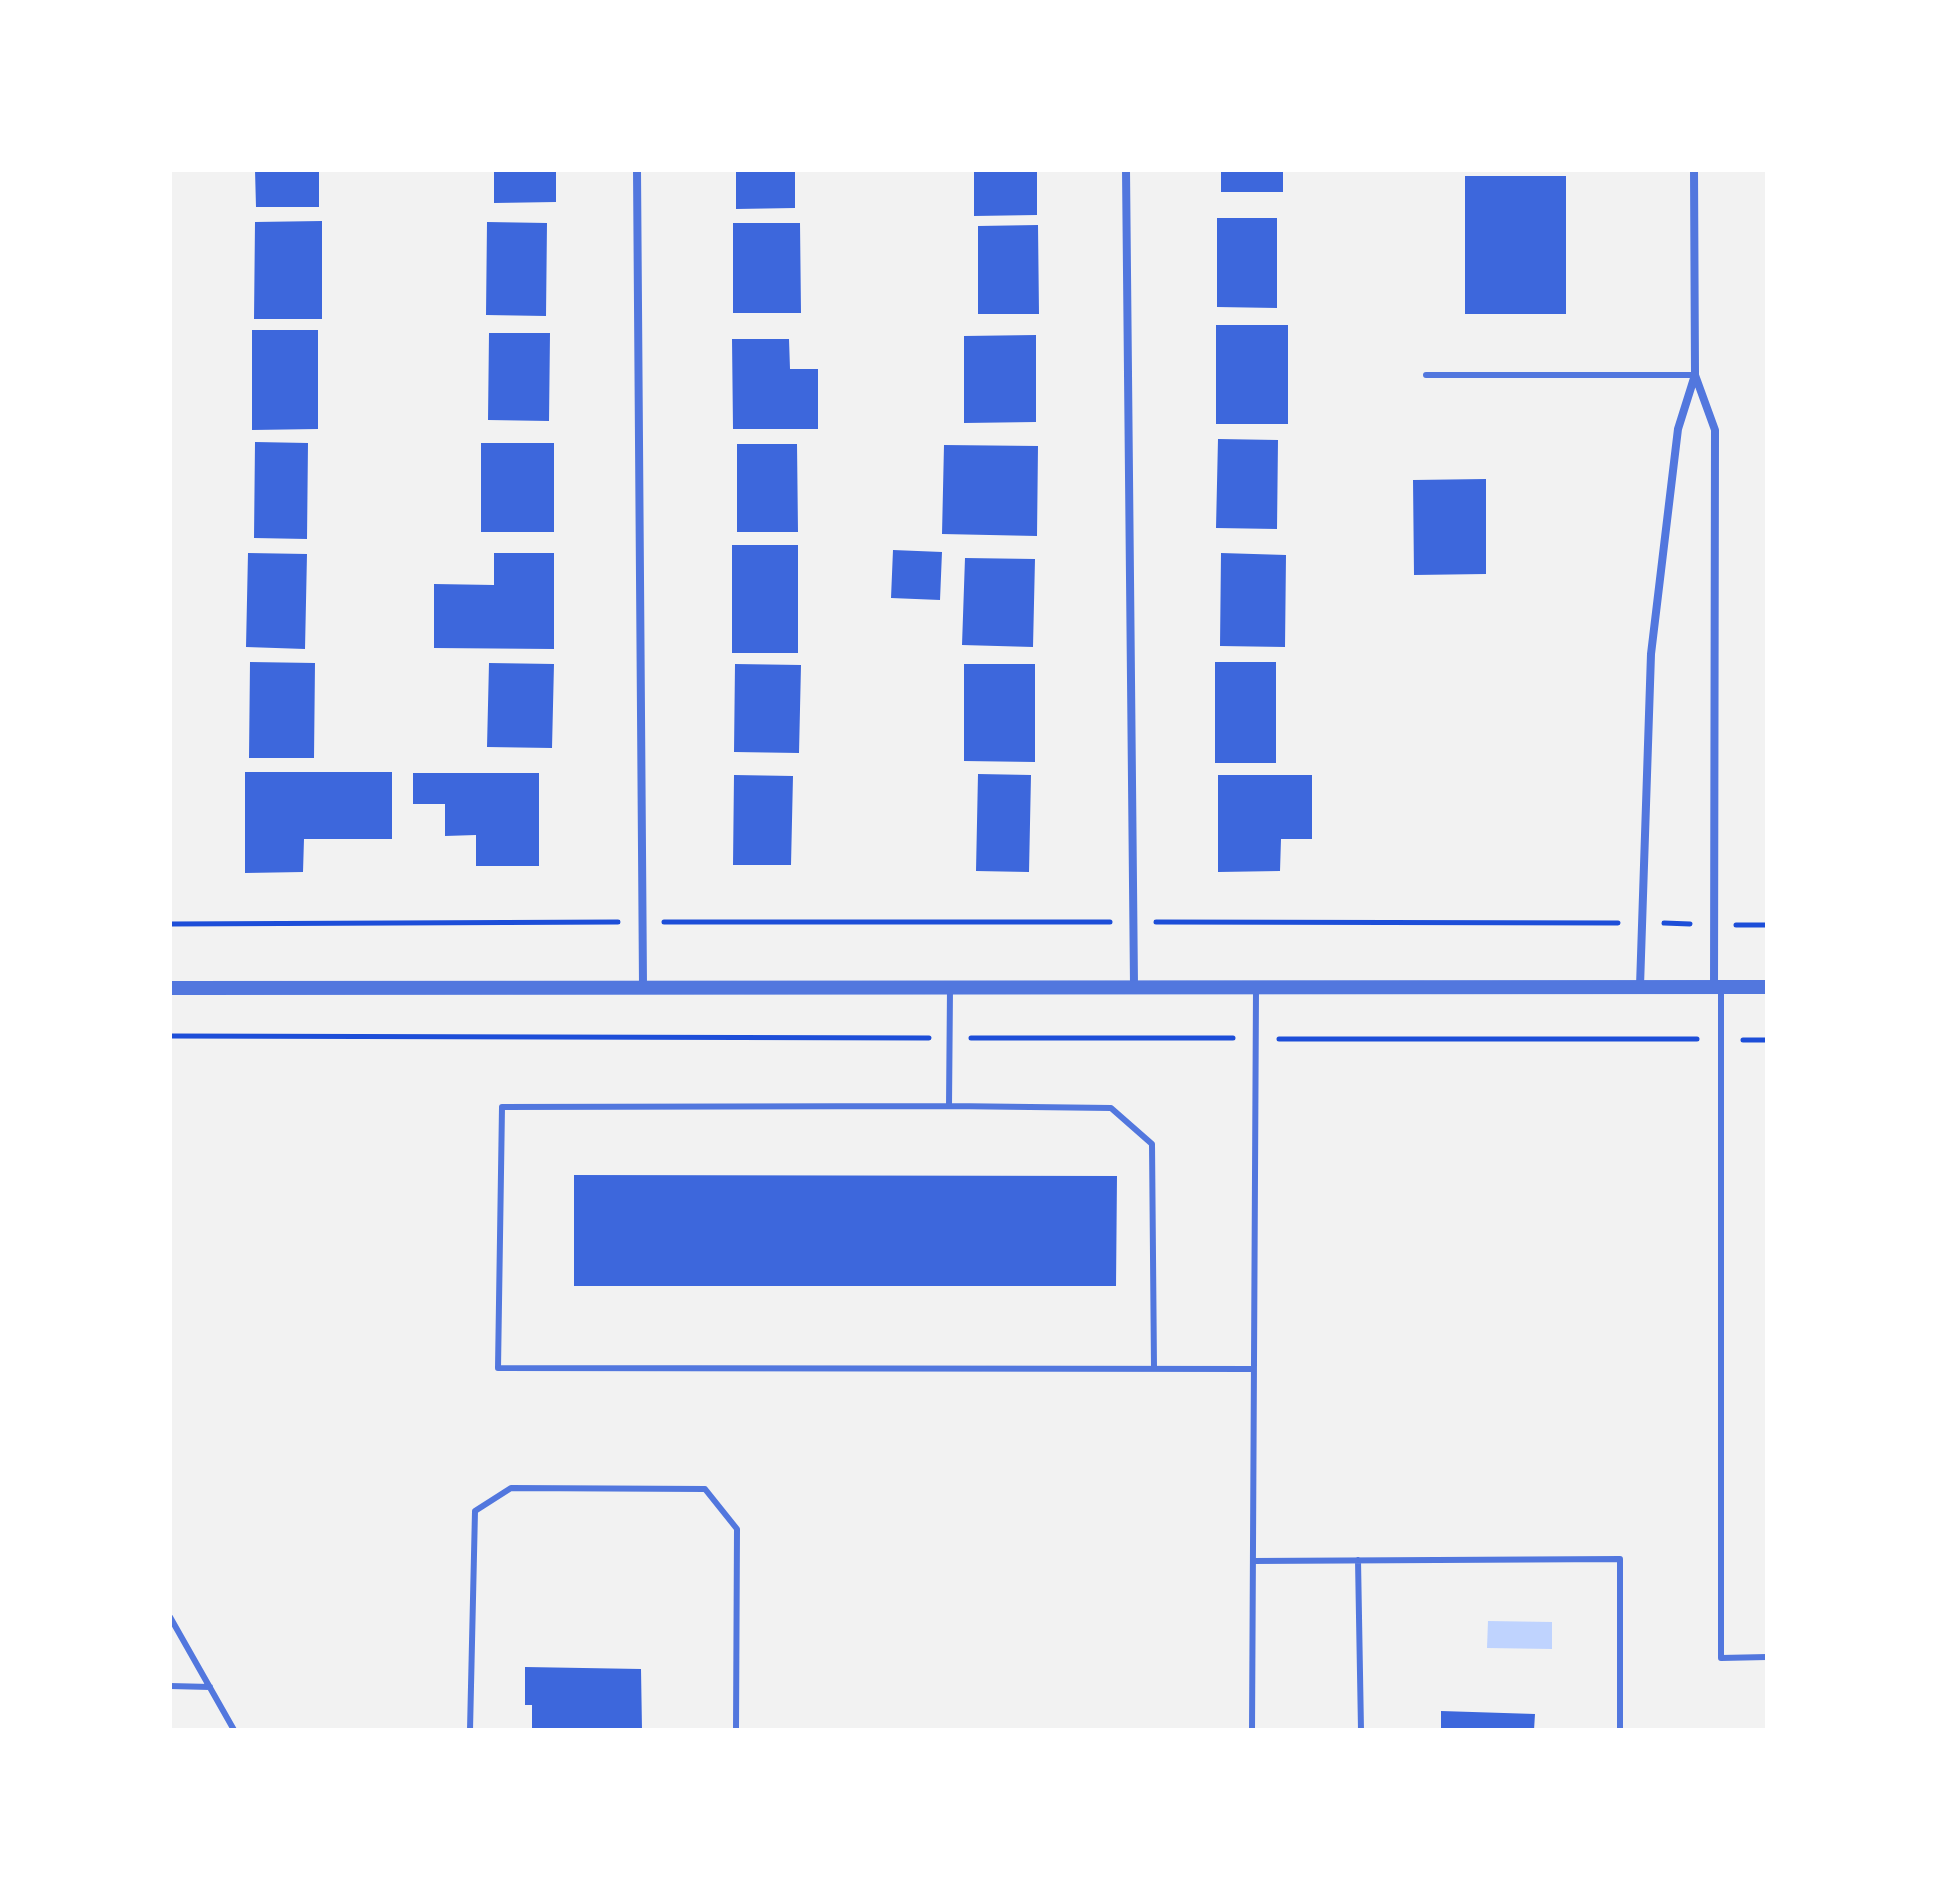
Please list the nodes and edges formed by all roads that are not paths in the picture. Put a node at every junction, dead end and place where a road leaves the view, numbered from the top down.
1 (637, 170) edge
2 (1126, 170) edge
3 (1694, 170) edge
4 (1426, 375) dead end
5 (1695, 375) junction
6 (643, 985) junction
7 (1134, 985) junction
8 (950, 986) junction
9 (1640, 986) junction
10 (1767, 987) edge
11 (170, 988) edge
12 (1256, 988) junction
13 (1718, 988) junction
14 (949, 1106) junction
15 (1154, 1368) junction
16 (1254, 1369) junction
17 (1358, 1560) junction
18 (1253, 1561) junction
19 (170, 1617) edge
20 (1767, 1657) edge
21 (170, 1686) edge
22 (210, 1687) junction
23 (234, 1730) edge
24 (470, 1730) edge
25 (736, 1730) edge
26 (1252, 1730) edge
27 (1361, 1730) edge
28 (1620, 1730) edge

1 - 6 street
2 - 7 street
3 - 5 street
4 - 5 lane
5 - 9 street
5 - 13 street
6 - 8 street
6 - 11 street
7 - 8 street
7 - 12 street
8 - 14 lane
9 - 12 street
9 - 13 street
10 - 13 street
12 - 16 lane
13 - 20 lane
14 - 15 lane
14 - 15 lane
15 - 16 lane
16 - 18 lane
17 - 18 lane
17 - 27 lane
17 - 28 lane
18 - 26 lane
19 - 22 lane
21 - 22 lane
22 - 23 lane
24 - 25 lane

